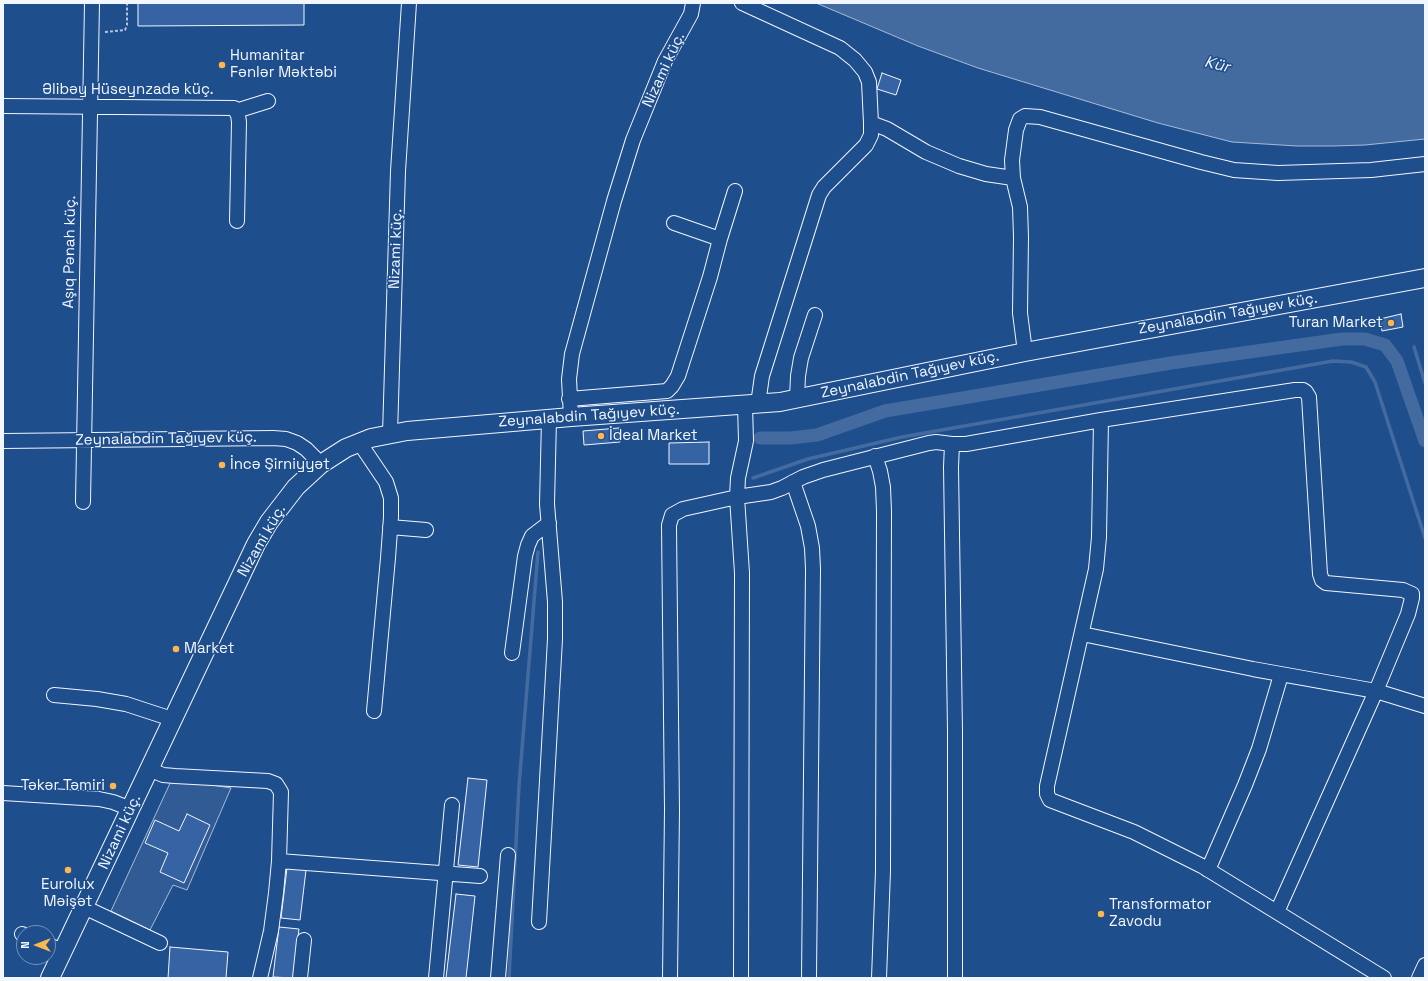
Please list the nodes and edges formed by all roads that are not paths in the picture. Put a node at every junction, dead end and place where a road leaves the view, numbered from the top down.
1 (92, 3) edge
2 (409, 3) edge
3 (693, 3) edge
4 (742, 3) edge
5 (268, 102) dead end
6 (3, 106) edge
7 (90, 107) junction
8 (236, 111) junction
9 (871, 124) junction
10 (1425, 164) edge
11 (1013, 178) junction
12 (735, 191) dead end
13 (237, 221) dead end
14 (674, 222) dead end
15 (720, 239) junction
16 (1425, 278) edge
17 (815, 316) dead end
18 (1025, 352) junction
19 (797, 398) junction
20 (751, 405) junction
21 (570, 408) junction
22 (549, 419) junction
23 (1101, 420) junction
24 (390, 434) junction
25 (84, 440) junction
26 (3, 441) edge
27 (359, 442) junction
28 (952, 444) junction
29 (875, 456) junction
30 (321, 464) junction
31 (793, 482) junction
32 (737, 497) junction
33 (83, 502) dead end
34 (549, 523) junction
35 (390, 527) junction
36 (426, 530) dead end
37 (1419, 594) edge
38 (1082, 634) junction
39 (512, 653) dead end
40 (1280, 674) junction
41 (1376, 691) junction
42 (54, 695) dead end
43 (1425, 706) edge
44 (374, 711) dead end
45 (172, 719) junction
46 (149, 769) junction
47 (3, 793) edge
48 (452, 805) dead end
49 (131, 809) junction
50 (508, 855) dead end
51 (279, 861) junction
52 (1208, 870) junction
53 (446, 873) junction
54 (480, 876) dead end
55 (84, 907) junction
56 (1277, 912) junction
57 (539, 922) dead end
58 (304, 940) dead end
59 (160, 943) dead end
60 (56, 948) edge
61 (53, 965) edge
62 (1425, 965) edge
63 (50, 978) edge
64 (260, 978) edge
65 (300, 978) edge
66 (436, 978) edge
67 (498, 978) edge
68 (670, 978) edge
69 (741, 978) edge
70 (809, 978) edge
71 (879, 978) edge
72 (955, 978) edge
73 (1384, 978) edge
74 (1420, 978) edge

1 - 7 street, Aşıq Pənah küç.
2 - 24 street, Nizami küç.
3 - 21 street, Nizami küç.
4 - 9 street
5 - 8 street
6 - 7 street, Əlibəy Hüseynzadə küç.
7 - 8 street, Əlibəy Hüseynzadə küç.
7 - 25 street, Aşıq Pənah küç.
8 - 13 street
9 - 11 street
9 - 20 street
10 - 11 street
11 - 18 street
12 - 15 street
14 - 15 street
15 - 21 street
16 - 18 main road, Zeynalabdin Tağıyev küç.
17 - 19 street
18 - 19 main road, Zeynalabdin Tağıyev küç.
19 - 20 main road, Zeynalabdin Tağıyev küç.
20 - 21 main road, Zeynalabdin Tağıyev küç.
20 - 32 street
21 - 22 main road, Zeynalabdin Tağıyev küç.
22 - 24 main road, Zeynalabdin Tağıyev küç.
22 - 34 street
23 - 28 street
23 - 37 street
23 - 38 street
24 - 27 main road, Nizami küç.
25 - 26 street, Zeynalabdin Tağıyev küç.
25 - 30 street, Zeynalabdin Tağıyev küç.
25 - 33 street, Aşıq Pənah küç.
27 - 30 main road, Nizami küç.
27 - 35 street
28 - 29 street
28 - 72 street
29 - 31 street
29 - 71 street
30 - 45 main road, Nizami küç.
31 - 32 street
31 - 70 street
32 - 68 street
32 - 69 street
34 - 39 street
34 - 57 street
35 - 36 street
35 - 44 street
37 - 41 street
38 - 40 street
38 - 52 street
40 - 41 street
40 - 52 street
41 - 43 street
41 - 56 street
42 - 45 street
45 - 46 main road, Nizami küç.
46 - 49 main road, Nizami küç.
46 - 51 street
47 - 49 street
48 - 53 street
49 - 55 main road, Nizami küç.
50 - 67 street
51 - 53 street
51 - 64 street
52 - 56 street
53 - 54 street
53 - 66 street
55 - 59 street
55 - 60 main road, Nizami küç.
56 - 73 street
58 - 65 street
61 - 63 main road, Nizami küç.
62 - 74 street

